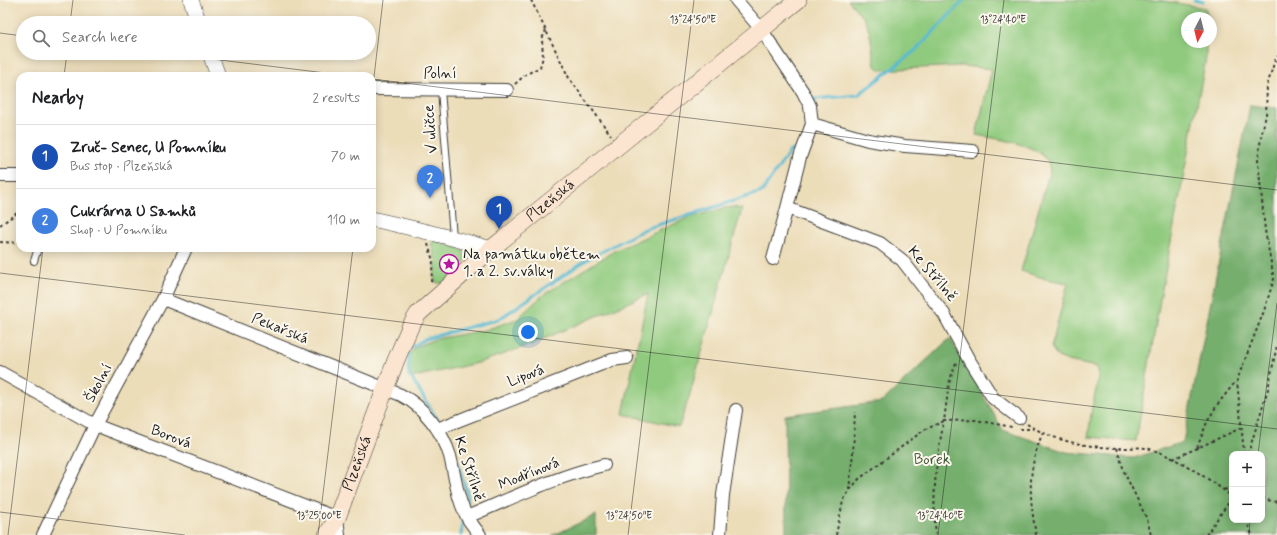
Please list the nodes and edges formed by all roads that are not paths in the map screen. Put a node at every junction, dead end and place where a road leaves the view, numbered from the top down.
1 (191, 0) edge
2 (736, 0) edge
3 (798, 0) edge
4 (197, 16) edge
5 (761, 29) junction
6 (212, 60) edge
7 (217, 72) edge
8 (376, 89) edge
9 (441, 90) junction
10 (507, 90) road end
11 (812, 124) junction
12 (973, 151) dead end
13 (0, 176) edge
14 (16, 176) edge
15 (787, 208) junction
16 (376, 220) edge
17 (453, 237) junction
18 (491, 248) junction
19 (37, 252) edge
20 (184, 252) edge
21 (773, 259) dead end
22 (34, 261) dead end
23 (163, 299) junction
24 (627, 358) dead end
25 (0, 372) edge
26 (386, 389) junction
27 (736, 410) dead end
28 (1019, 418) road end
29 (95, 425) junction
30 (437, 429) junction
31 (604, 465) dead end
32 (467, 517) junction
33 (337, 518) junction
34 (43, 535) edge
35 (327, 535) edge
36 (339, 535) edge
37 (480, 535) edge
38 (720, 535) edge

1 - 4 street
2 - 5 street
3 - 5 main road, Plzeňská
5 - 11 street
5 - 18 main road, Plzeňská
6 - 7 street
8 - 9 street, Polní
9 - 10 street, Polní
9 - 17 lane, V uličce
11 - 12 street
11 - 15 street
13 - 14 street
15 - 21 street
15 - 28 street, Ke Střílně
16 - 17 street
17 - 18 street
18 - 26 main road, Plzeňská
19 - 22 lane
20 - 23 street, Školní
23 - 26 street, Pekařská
23 - 29 street, Školní
24 - 30 street, Lipová
25 - 29 street, Borová
26 - 30 street, Ke Střílně
26 - 33 main road, Plzeňská
27 - 38 street
29 - 33 street, Borová
29 - 34 street, Školní
30 - 32 street, Ke Střílně
31 - 32 street, Modřínová
32 - 37 street, Ke Střílně
33 - 35 main road, Plzeňská
33 - 36 street

